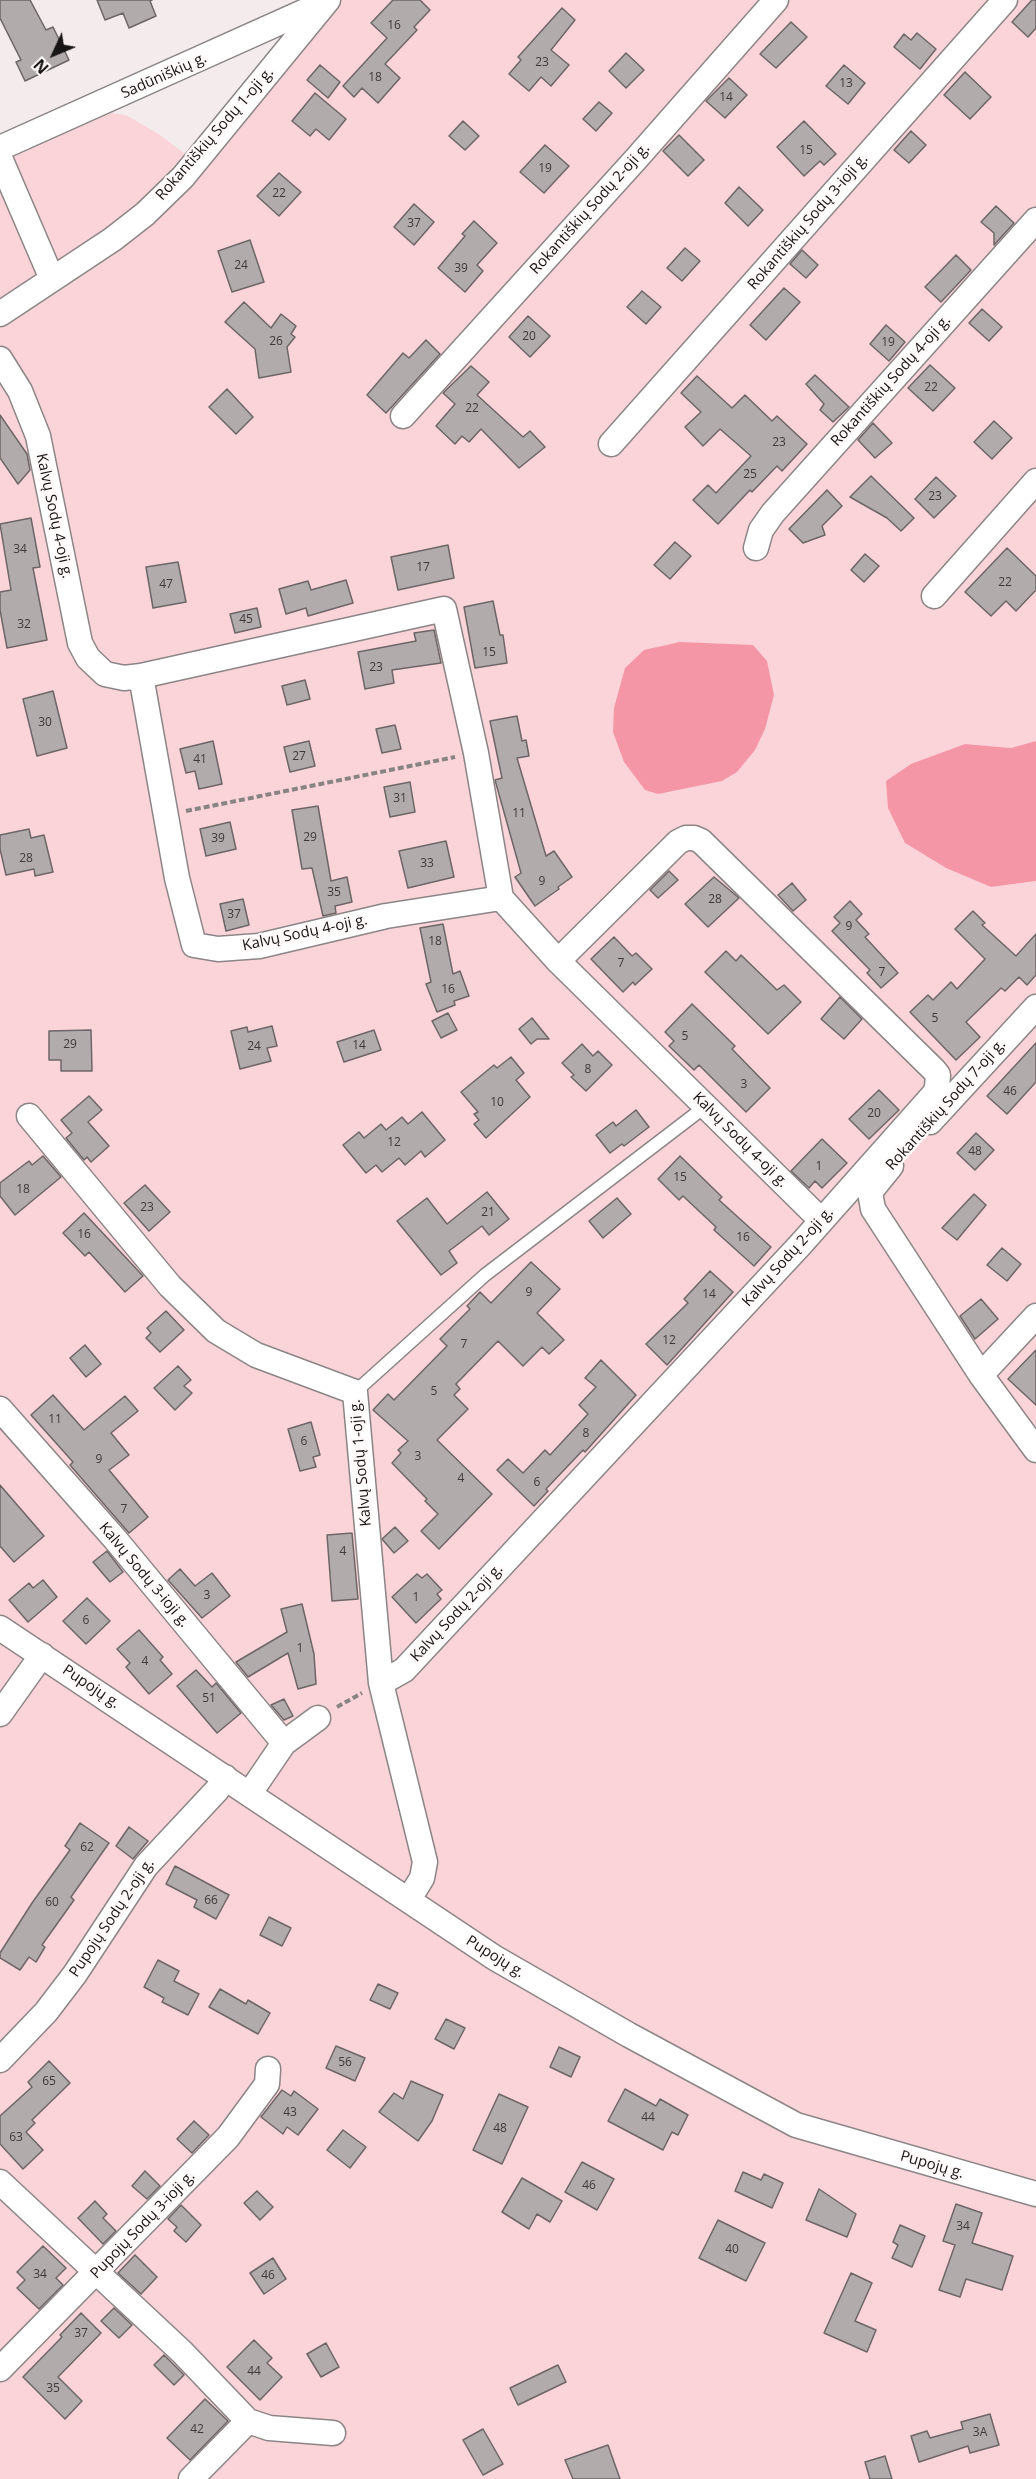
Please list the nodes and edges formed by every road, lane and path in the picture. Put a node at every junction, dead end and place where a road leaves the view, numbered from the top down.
1 (776, 0) edge
2 (1005, 0) edge
3 (327, 1) edge
4 (1, 149) edge
5 (1036, 220) edge
6 (52, 279) junction
7 (0, 314) edge
8 (0, 359) edge
9 (403, 416) dead end
10 (611, 444) dead end
11 (1036, 481) edge
12 (756, 548) dead end
13 (934, 596) dead end
14 (141, 676) junction
15 (476, 753) junction
16 (165, 815) junction
17 (501, 898) junction
18 (558, 962) junction
19 (1036, 1006) edge
20 (705, 1106) junction
21 (29, 1116) dead end
22 (821, 1220) junction
23 (1036, 1316) edge
24 (981, 1375) junction
25 (355, 1392) junction
26 (0, 1409) edge
27 (1036, 1450) edge
28 (0, 1628) edge
29 (42, 1654) junction
30 (381, 1683) junction
31 (0, 1714) edge
32 (318, 1718) joint
33 (284, 1743) junction
34 (225, 1777) junction
35 (250, 1793) junction
36 (408, 1899) junction
37 (0, 2060) edge
38 (268, 2069) dead end
39 (0, 2182) edge
40 (1036, 2194) edge
41 (96, 2274) junction
42 (0, 2369) edge
43 (248, 2421) junction
44 (333, 2433) dead end
45 (191, 2479) edge

1 - 9 street, Rokantiškių Sodų 2-oji g.
2 - 10 street, Rokantiškių Sodų 3-ioji g.
3 - 4 street, Sadūniškių g.
3 - 6 street, Rokantiškių Sodų 1-oji g.
4 - 6 street
5 - 12 street, Rokantiškių Sodų 4-oji g.
6 - 7 street, Rokantiškių Sodų 1-oji g.
8 - 14 street, Kalvų Sodų 4-oji g.
11 - 13 street
14 - 15 street
14 - 16 street, Kalvų Sodų 4-oji g.
15 - 16 path
15 - 17 street
16 - 17 street, Kalvų Sodų 4-oji g.
17 - 18 street, Kalvų Sodų 4-oji g.
18 - 20 street, Kalvų Sodų 4-oji g.
18 - 22 street, Kalvų Sodų 2-oji g.
19 - 24 street, Rokantiškių Sodų 7-oji g.
20 - 22 street, Kalvų Sodų 4-oji g.
20 - 25 lane
21 - 25 street, Kalvų Sodų 1-oji g.
22 - 30 street, Kalvų Sodų 2-oji g.
23 - 24 street
24 - 27 street
25 - 30 street, Kalvų Sodų 1-oji g.
26 - 33 street, Kalvų Sodų 3-ioji g.
28 - 29 street, Pupojų g.
29 - 31 street
29 - 34 street, Pupojų g.
30 - 32 path
30 - 36 street, Kalvų Sodų 1-oji g.
32 - 33 street
33 - 35 street
34 - 35 street, Pupojų g.
34 - 37 street, Pupojų Sodų 2-oji g.
35 - 36 street, Pupojų g.
36 - 40 street, Pupojų g.
38 - 41 street, Pupojų Sodų 3-ioji g.
39 - 41 street
41 - 42 street, Pupojų Sodų 3-ioji g.
41 - 43 street
43 - 44 street
43 - 45 street

